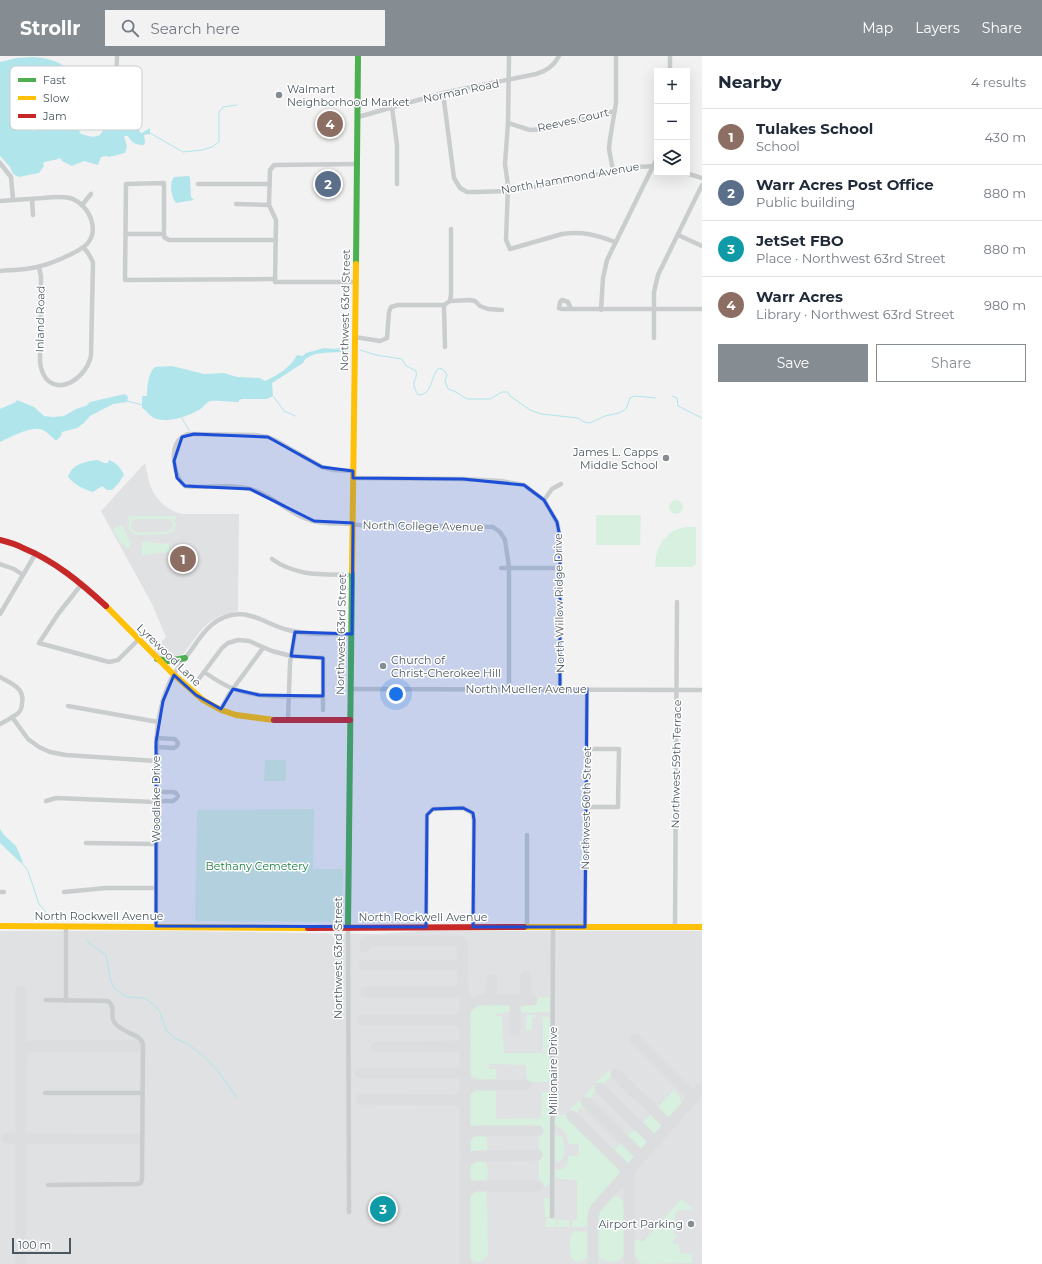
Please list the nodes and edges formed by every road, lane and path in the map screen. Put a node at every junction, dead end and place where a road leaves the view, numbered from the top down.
1 (117, 56) edge
2 (358, 56) edge
3 (508, 56) edge
4 (559, 56) edge
5 (616, 56) edge
6 (670, 56) edge
7 (117, 66) edge
8 (670, 68) edge
9 (509, 80) junction
10 (443, 94) junction
11 (392, 107) junction
12 (615, 111) junction
13 (358, 117) junction
14 (508, 123) junction
15 (0, 163) edge
16 (357, 164) junction
17 (654, 166) edge
18 (654, 168) edge
19 (613, 171) junction
20 (690, 174) edge
21 (702, 178) edge
22 (198, 184) dead end
23 (270, 184) junction
24 (397, 184) dead end
25 (702, 185) edge
26 (507, 191) junction
27 (91, 194) dead end
28 (32, 199) junction
29 (13, 200) junction
30 (0, 201) edge
31 (236, 204) dead end
32 (82, 205) junction
33 (269, 205) junction
34 (33, 215) dead end
35 (451, 229) dead end
36 (126, 234) junction
37 (164, 234) junction
38 (678, 235) junction
39 (276, 240) junction
40 (615, 242) junction
41 (702, 246) edge
42 (84, 248) junction
43 (39, 267) junction
44 (0, 271) edge
45 (275, 279) junction
46 (356, 282) junction
47 (450, 301) junction
48 (444, 305) junction
49 (571, 309) dead end
50 (702, 309) edge
51 (502, 310) dead end
52 (601, 310) junction
53 (654, 310) junction
54 (355, 337) junction
55 (654, 338) dead end
56 (445, 347) dead end
57 (353, 471) junction
58 (353, 478) junction
59 (561, 484) dead end
60 (544, 500) junction
61 (353, 524) junction
62 (0, 540) edge
63 (36, 553) junction
64 (272, 559) dead end
65 (0, 564) edge
66 (509, 567) junction
67 (501, 568) dead end
68 (560, 568) junction
69 (23, 575) junction
70 (352, 575) junction
71 (81, 585) junction
72 (677, 602) dead end
73 (0, 614) edge
74 (295, 632) junction
75 (352, 634) junction
76 (138, 640) junction
77 (263, 648) junction
78 (291, 656) junction
79 (185, 658) junction
80 (157, 659) junction
81 (204, 672) junction
82 (174, 675) junction
83 (0, 677) edge
84 (198, 680) dead end
85 (233, 688) junction
86 (508, 688) junction
87 (350, 689) junction
88 (560, 689) junction
89 (587, 689) junction
90 (677, 690) junction
91 (702, 690) edge
92 (289, 696) junction
93 (323, 696) junction
94 (68, 706) dead end
95 (221, 710) junction
96 (322, 710) dead end
97 (12, 717) junction
98 (288, 720) junction
99 (350, 720) junction
100 (158, 722) junction
101 (0, 724) edge
102 (156, 738) junction
103 (156, 747) junction
104 (587, 748) junction
105 (156, 761) junction
106 (156, 792) junction
107 (46, 801) dead end
108 (156, 801) junction
109 (586, 807) junction
110 (527, 835) dead end
111 (86, 843) dead end
112 (156, 844) junction
113 (156, 888) junction
114 (64, 892) dead end
115 (0, 926) edge
116 (66, 926) junction
117 (156, 926) junction
118 (553, 926) junction
119 (348, 927) junction
120 (426, 927) junction
121 (473, 927) junction
122 (527, 927) junction
123 (585, 927) junction
124 (675, 927) junction
125 (702, 927) edge
126 (46, 1000) dead end
127 (66, 1001) junction
128 (45, 1093) dead end
129 (142, 1093) junction
130 (48, 1185) dead end
131 (349, 1212) dead end
132 (552, 1216) dead end

1 - 7 street
2 - 13 main road, Northwest 63rd Street
3 - 9 street
4 - 9 street, Norman Road
5 - 12 street
6 - 8 street
9 - 10 street, Norman Road
9 - 14 street
10 - 11 street, Norman Road
10 - 26 street, North Hammond Avenue
11 - 13 street, Norman Road
11 - 24 street
12 - 14 street, Reeves Court
12 - 19 street
13 - 16 main road, Northwest 63rd Street
14 - 26 street
15 - 29 street
16 - 23 street
16 - 46 main road, Northwest 63rd Street
17 - 19 street, North Hammond Avenue
18 - 40 street
19 - 26 street, North Hammond Avenue
20 - 21 street
22 - 23 street
23 - 33 street
25 - 38 street
26 - 40 street
27 - 32 street
28 - 29 street
28 - 32 street
28 - 34 street
29 - 30 street
31 - 33 street
32 - 42 street
33 - 39 street
35 - 47 street
36 - 37 street
36 - 37 street
36 - 45 street
37 - 39 street
38 - 41 street
38 - 53 street
39 - 45 street
40 - 52 street
42 - 43 street
42 - 43 street, Inland Road
43 - 44 street
45 - 46 street
46 - 54 main road, Northwest 63rd Street
47 - 48 street
47 - 51 street
48 - 54 street
48 - 56 street
49 - 52 street
50 - 53 street
52 - 53 street
53 - 55 street
54 - 57 main road, Northwest 63rd Street
57 - 58 main road, Northwest 63rd Street
57 - 61 street, North College Avenue
58 - 60 street, North Willow Ridge Drive
58 - 61 main road, Northwest 63rd Street
59 - 60 street
60 - 68 street, North Willow Ridge Drive
61 - 66 street, North College Avenue
61 - 70 main road, Northwest 63rd Street
62 - 63 main road, Lyrewood Lane
63 - 69 street
63 - 71 main road, Lyrewood Lane
64 - 70 street
65 - 69 street
66 - 67 street
66 - 68 street
66 - 86 street
68 - 88 street, North Willow Ridge Drive
69 - 73 street
70 - 75 main road, Northwest 63rd Street
71 - 76 main road, Lyrewood Lane
71 - 76 street
72 - 90 street, Northwest 59th Terrace
74 - 75 street, Woodlake Drive
74 - 78 street
74 - 79 street, Woodlake Drive
75 - 87 main road, Northwest 63rd Street
76 - 80 main road, Lyrewood Lane
77 - 78 street
77 - 81 street
77 - 85 street
78 - 92 street
78 - 93 street
79 - 80 main road
79 - 82 street, Woodlake Drive
80 - 82 main road, Lyrewood Lane
81 - 84 street
81 - 85 street
82 - 95 main road, Lyrewood Lane
82 - 100 street, Woodlake Drive
83 - 97 street
85 - 92 street
85 - 95 street
86 - 87 street, North Mueller Avenue
86 - 88 street, North Mueller Avenue
87 - 99 main road, Northwest 63rd Street
88 - 89 street, North Mueller Avenue
89 - 90 street, North Mueller Avenue
89 - 104 street, Northwest 60th Street
90 - 91 street, North Mueller Avenue
90 - 124 street, Northwest 59th Terrace
92 - 93 street
92 - 98 street
93 - 96 street
94 - 100 street
95 - 98 main road, Lyrewood Lane
97 - 101 street
97 - 105 street
98 - 99 main road, Lyrewood Lane
99 - 119 main road, Northwest 63rd Street
100 - 102 street, Woodlake Drive
102 - 103 street, Woodlake Drive
102 - 103 street
103 - 105 street, Woodlake Drive
104 - 109 street, Northwest 60th Street
104 - 109 street
105 - 106 street, Woodlake Drive
106 - 108 street, Woodlake Drive
106 - 108 street
107 - 108 street
108 - 112 street, Woodlake Drive
109 - 123 street, Northwest 60th Street
110 - 122 street
111 - 112 street
112 - 113 street, Woodlake Drive
113 - 114 street
113 - 117 street, Woodlake Drive
115 - 116 main road, North Rockwell Avenue
116 - 117 main road, North Rockwell Avenue
116 - 127 street
117 - 119 main road, North Rockwell Avenue
118 - 122 main road, North Rockwell Avenue
118 - 123 main road, North Rockwell Avenue
118 - 132 street, Millionaire Drive
119 - 120 main road, North Rockwell Avenue
119 - 131 street, Northwest 63rd Street
120 - 121 main road, North Rockwell Avenue
120 - 121 street
121 - 122 main road, North Rockwell Avenue
123 - 124 main road, North Rockwell Avenue
124 - 125 main road, North Rockwell Avenue
126 - 127 street
127 - 129 street
128 - 129 street
129 - 130 street

